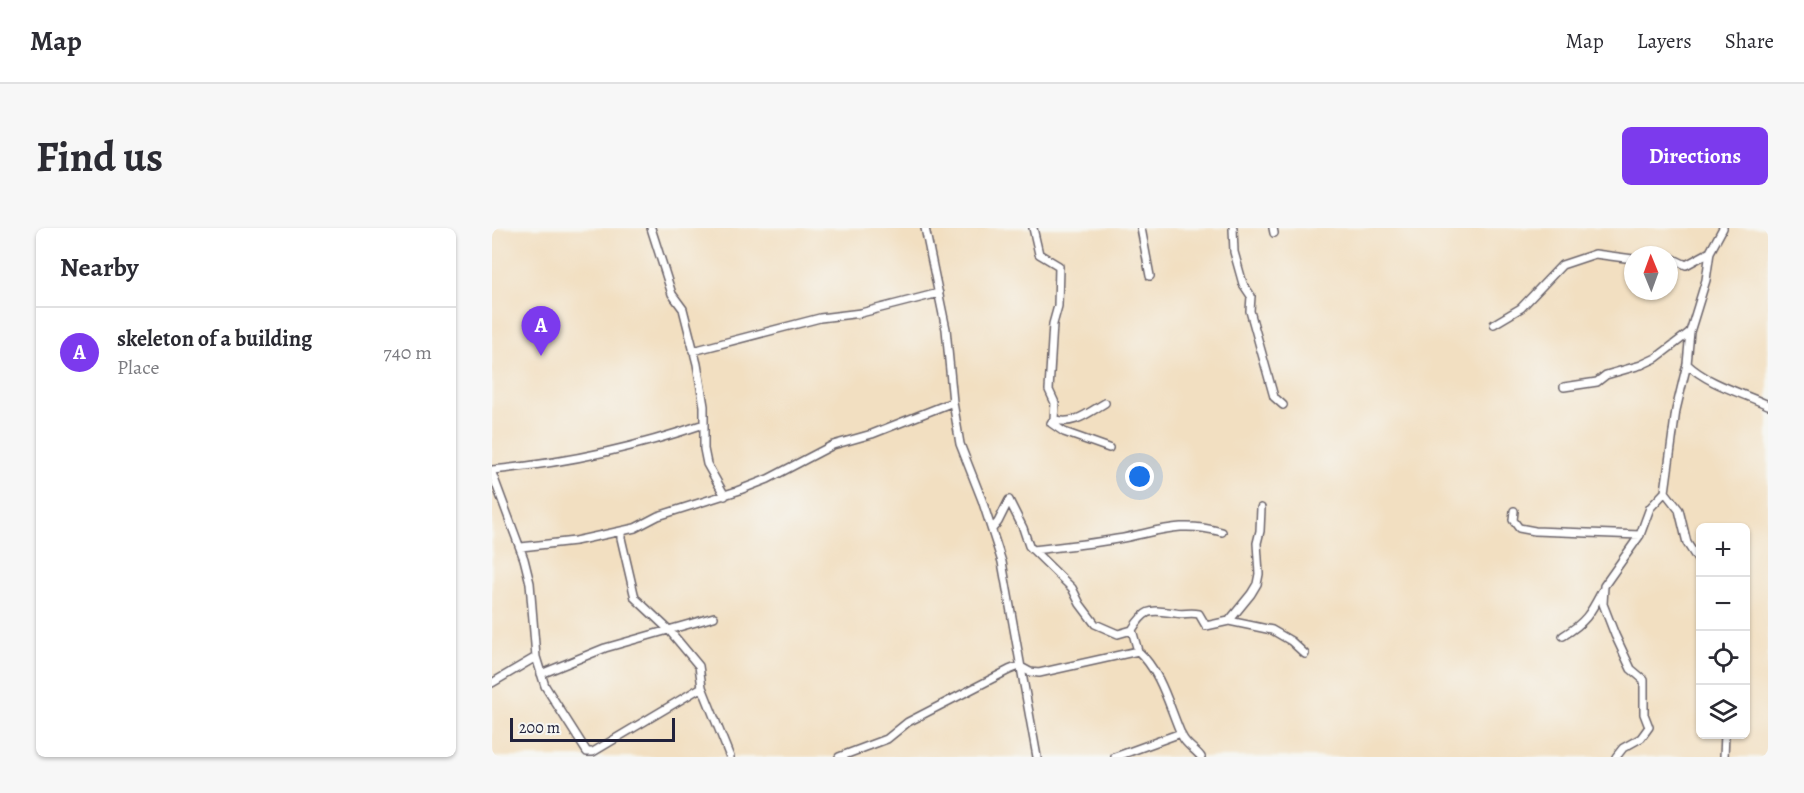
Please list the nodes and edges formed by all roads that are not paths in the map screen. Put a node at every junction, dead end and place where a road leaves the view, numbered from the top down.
1 (651, 228) edge
2 (925, 228) edge
3 (1033, 228) edge
4 (1141, 228) edge
5 (1233, 228) edge
6 (1723, 228) edge
7 (1710, 252) junction
8 (1624, 258) edge
9 (1678, 261) edge
10 (1150, 276) dead end
11 (939, 293) junction
12 (1494, 324) dead end
13 (1690, 332) junction
14 (693, 351) junction
15 (1687, 364) junction
16 (1564, 387) dead end
17 (953, 402) junction
18 (1105, 403) dead end
19 (1283, 405) dead end
20 (1768, 405) edge
21 (1054, 419) junction
22 (704, 424) junction
23 (1108, 448) dead end
24 (492, 471) edge
25 (1665, 492) junction
26 (725, 496) junction
27 (1261, 508) dead end
28 (1514, 511) dead end
29 (992, 529) junction
30 (621, 532) junction
31 (1222, 532) dead end
32 (1640, 535) junction
33 (521, 547) junction
34 (1033, 550) junction
35 (1696, 555) edge
36 (1604, 586) junction
37 (714, 617) dead end
38 (1229, 621) junction
39 (669, 630) junction
40 (1132, 630) junction
41 (1563, 636) dead end
42 (1138, 651) junction
43 (1305, 654) dead end
44 (536, 657) junction
45 (1019, 666) junction
46 (540, 674) junction
47 (492, 683) edge
48 (702, 687) junction
49 (1181, 733) junction
50 (1725, 739) edge
51 (730, 757) edge
52 (839, 757) edge
53 (1037, 757) edge
54 (1115, 757) edge
55 (1201, 757) edge
56 (1616, 757) edge
57 (1724, 757) edge

1 - 14 street
2 - 11 street
3 - 21 street
4 - 10 street
5 - 19 street
6 - 7 street
7 - 9 street
7 - 13 street
8 - 12 street
11 - 14 street
11 - 17 street
13 - 15 street
13 - 16 street
14 - 22 street
15 - 20 street
15 - 25 street
17 - 26 street
17 - 29 street
18 - 21 street
21 - 23 street
22 - 24 street
22 - 26 street
24 - 33 street
25 - 32 street
25 - 35 street
26 - 30 street
27 - 38 street
28 - 32 street
29 - 34 street
29 - 45 street
30 - 33 street
30 - 39 street
31 - 34 street
32 - 36 street
33 - 44 street
34 - 40 street
36 - 41 street
36 - 56 street
37 - 39 street
38 - 40 street
38 - 43 street
39 - 46 street
39 - 48 street
40 - 42 street
42 - 45 street
42 - 49 street
44 - 46 street
44 - 47 street
45 - 52 street
45 - 53 street
46 - 48 street
48 - 51 street
49 - 54 street
49 - 55 street
50 - 57 street

